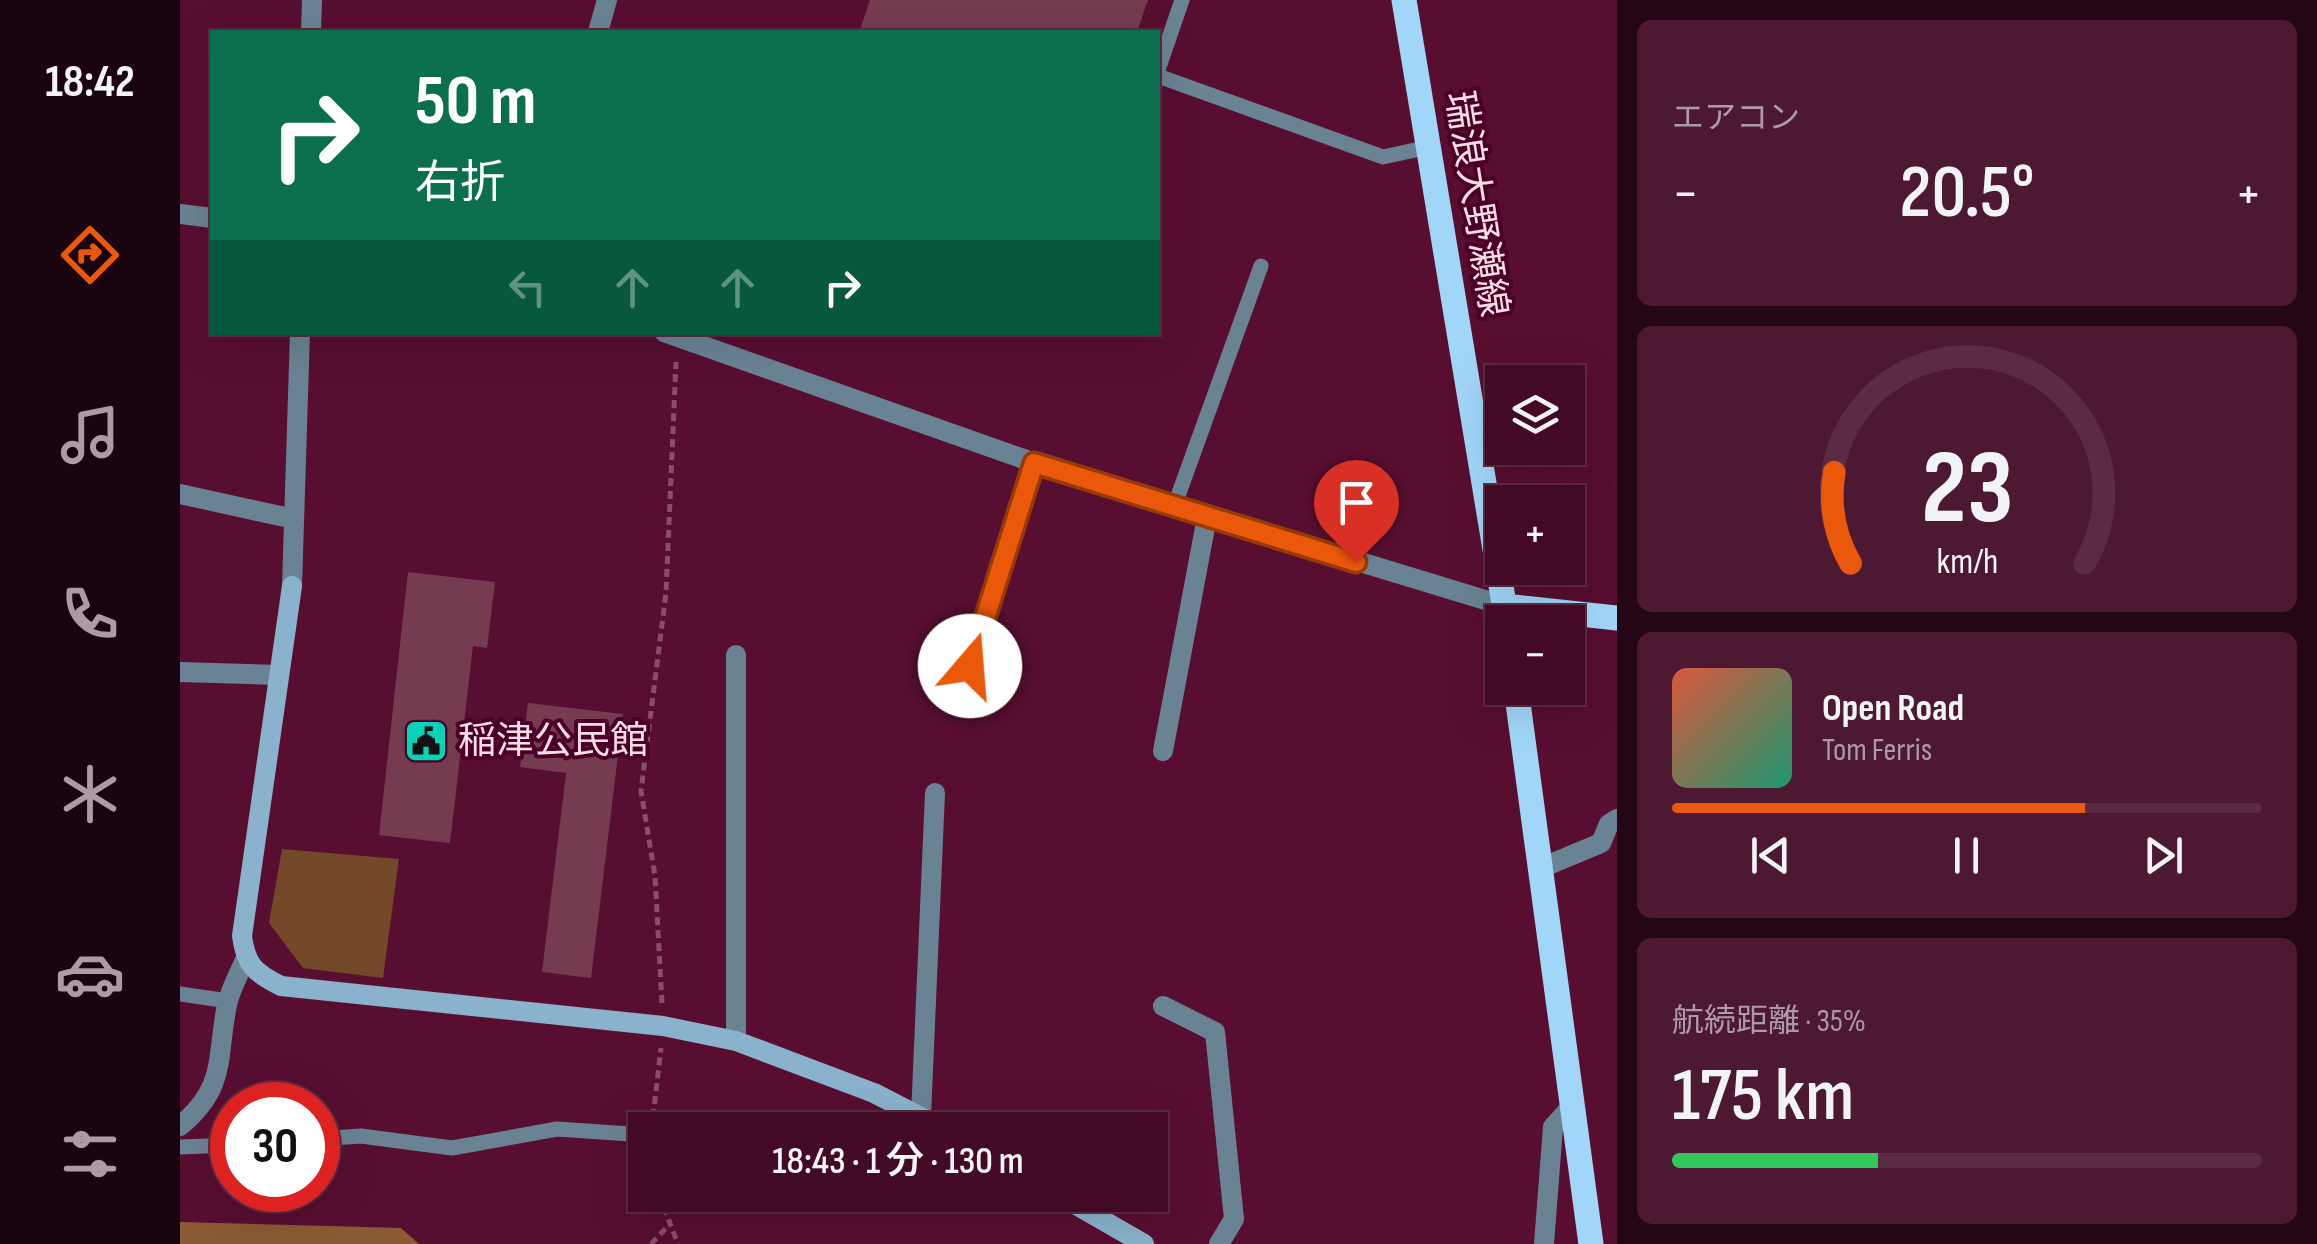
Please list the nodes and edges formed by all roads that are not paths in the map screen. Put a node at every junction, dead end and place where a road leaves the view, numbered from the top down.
1 (312, 0) edge
2 (607, 0) edge
3 (1182, 0) edge
4 (1404, 0) edge
5 (311, 30) edge
6 (599, 30) edge
7 (1160, 66) edge
8 (1160, 73) edge
9 (1429, 147) junction
10 (180, 214) edge
11 (210, 218) edge
12 (1261, 266) dead end
13 (300, 335) edge
14 (670, 335) edge
15 (1034, 463) junction
16 (180, 494) edge
17 (1174, 506) junction
18 (1206, 517) junction
19 (294, 518) junction
20 (1505, 605) edge
21 (1485, 607) edge
22 (1585, 617) edge
23 (1617, 618) edge
24 (736, 655) dead end
25 (970, 666) dead end
26 (180, 672) edge
27 (279, 675) junction
28 (1518, 705) edge
29 (1163, 751) dead end
30 (936, 793) dead end
31 (1617, 818) edge
32 (1540, 868) junction
33 (245, 960) junction
34 (180, 994) edge
35 (228, 1001) junction
36 (1163, 1006) dead end
37 (736, 1041) junction
38 (1572, 1106) junction
39 (912, 1112) edge
40 (921, 1112) edge
41 (180, 1126) edge
42 (628, 1134) edge
43 (340, 1138) edge
44 (210, 1146) edge
45 (180, 1147) edge
46 (1088, 1212) edge
47 (1144, 1244) edge
48 (1220, 1244) edge
49 (1544, 1244) edge
50 (1592, 1244) edge

1 - 5 street
2 - 6 street
3 - 7 lane
4 - 9 main road, 瑞浪大野瀬線
8 - 9 lane
9 - 20 main road, 瑞浪大野瀬線
10 - 11 street
12 - 17 lane
13 - 19 street
14 - 15 street
15 - 17 street
15 - 25 street
16 - 19 street
17 - 18 street
18 - 21 street
18 - 29 street
19 - 27 street
22 - 23 main road
24 - 37 street
26 - 27 street
27 - 33 street
28 - 32 main road
30 - 40 street
31 - 32 street
32 - 38 main road
33 - 35 street
33 - 37 street
34 - 35 lane
35 - 41 street
36 - 48 street
37 - 39 street
38 - 49 street
38 - 50 main road
42 - 43 lane
44 - 45 lane
46 - 47 street

